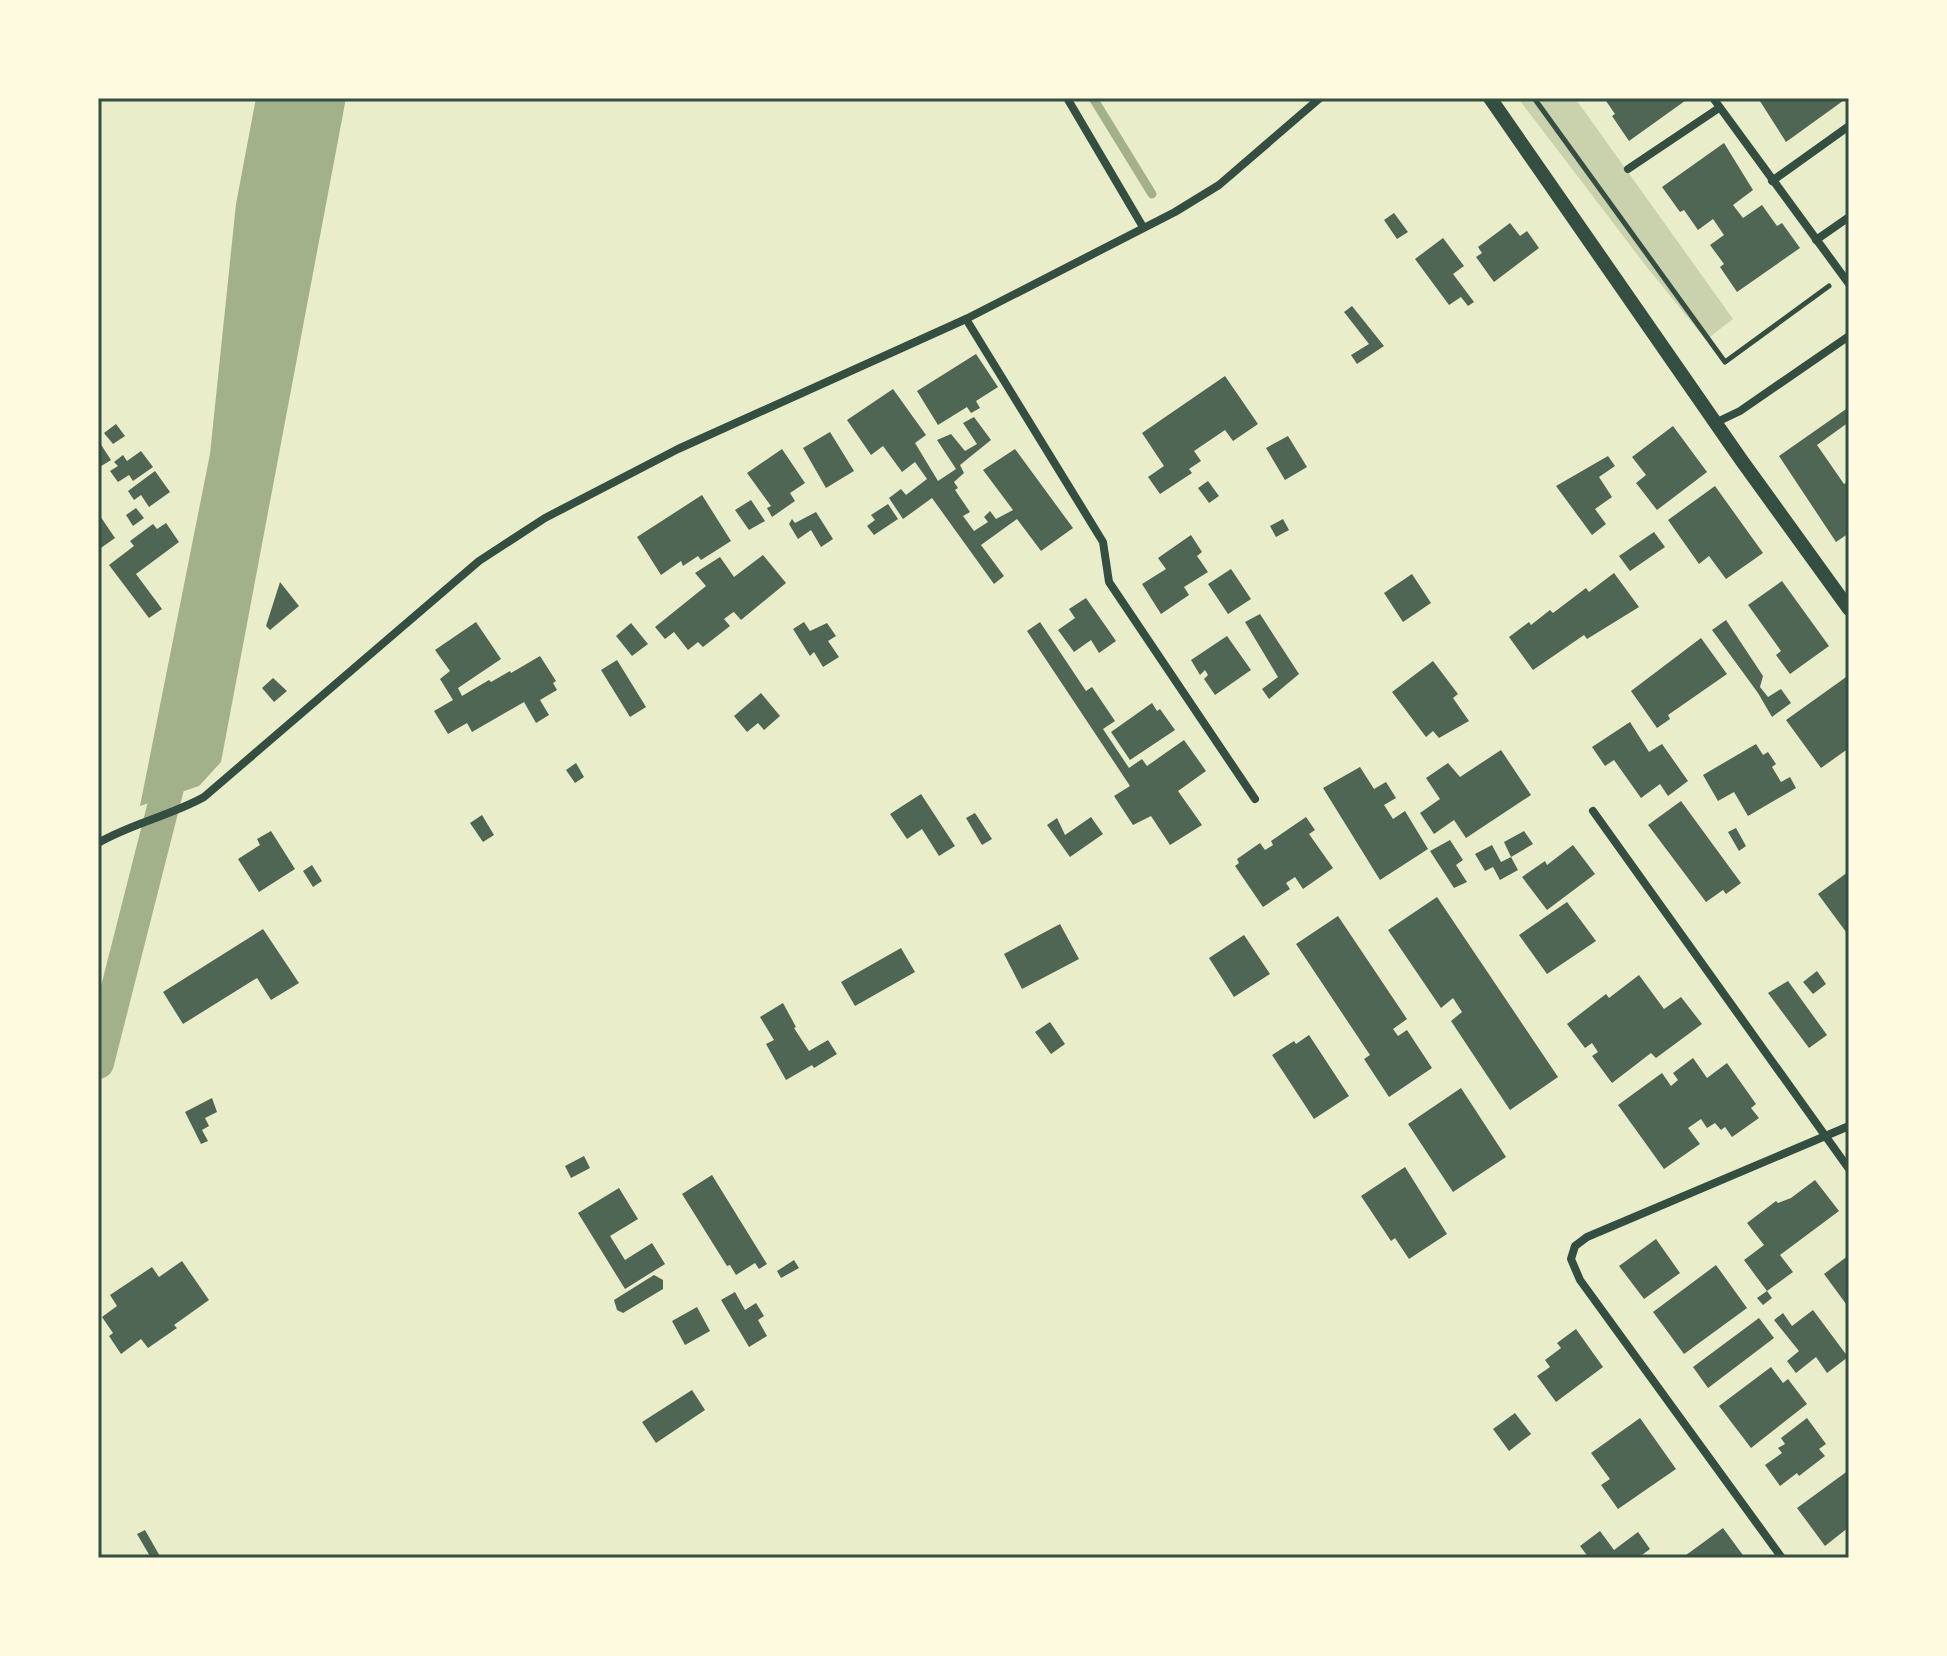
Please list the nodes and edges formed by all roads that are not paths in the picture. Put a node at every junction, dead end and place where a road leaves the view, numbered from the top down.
1 (1067, 98) edge
2 (1320, 98) edge
3 (1490, 98) edge
4 (1713, 98) edge
5 (1719, 108) junction
6 (1849, 126) edge
7 (1628, 169) dead end
8 (1772, 181) junction
9 (1849, 217) edge
10 (1143, 227) junction
11 (1816, 240) junction
12 (1849, 284) edge
13 (966, 319) junction
14 (1849, 336) edge
15 (1717, 422) junction
16 (1849, 609) edge
17 (1255, 799) dead end
18 (1593, 811) dead end
19 (98, 843) edge
20 (1849, 1126) edge
21 (1825, 1137) junction
22 (1849, 1169) edge
23 (1782, 1558) edge

1 - 10 street
2 - 10 street
3 - 15 street
4 - 5 street
5 - 7 street
5 - 8 street
6 - 8 street
8 - 11 street
9 - 11 street
10 - 13 street
11 - 12 street
13 - 17 street
13 - 19 street
14 - 15 street
15 - 16 street
18 - 21 street
20 - 21 street
21 - 22 street
21 - 23 street

